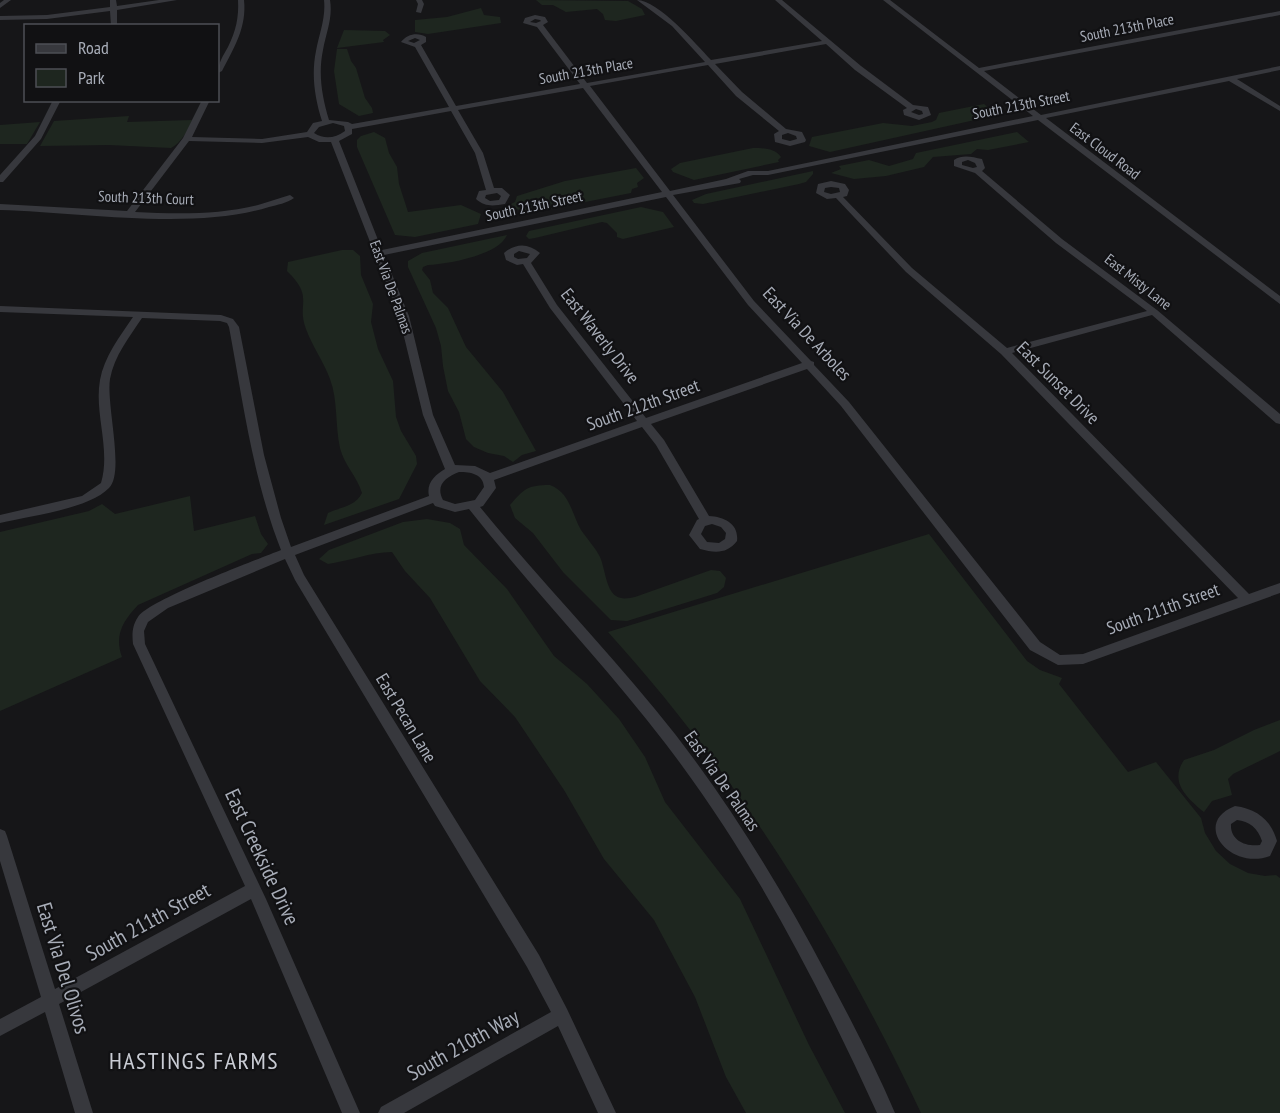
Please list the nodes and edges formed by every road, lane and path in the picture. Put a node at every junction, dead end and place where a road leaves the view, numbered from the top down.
1 (8, 0) edge
2 (113, 0) edge
3 (174, 0) edge
4 (241, 0) edge
5 (327, 0) edge
6 (419, 0) edge
7 (640, 0) edge
8 (778, 0) edge
9 (886, 0) edge
10 (0, 6) edge
11 (114, 8) junction
12 (418, 12) dead end
13 (1280, 13) edge
14 (0, 18) edge
15 (114, 24) edge
16 (539, 25) dead end
17 (827, 42) junction
18 (417, 44) dead end
19 (709, 63) junction
20 (1280, 68) edge
21 (219, 69) edge
22 (978, 70) junction
23 (1230, 78) junction
24 (585, 85) junction
25 (56, 102) edge
26 (205, 102) edge
27 (912, 108) dead end
28 (454, 109) junction
29 (1280, 109) edge
30 (1038, 117) junction
31 (326, 122) junction
32 (350, 127) junction
33 (784, 131) dead end
34 (310, 134) junction
35 (187, 139) junction
36 (334, 139) junction
37 (976, 170) dead end
38 (0, 180) edge
39 (490, 190) dead end
40 (667, 193) junction
41 (839, 197) dead end
42 (290, 198) dead end
43 (0, 207) edge
44 (130, 213) junction
45 (379, 253) junction
46 (526, 262) dead end
47 (1280, 301) edge
48 (4, 309) edge
49 (1154, 312) junction
50 (140, 314) junction
51 (0, 318) edge
52 (1005, 352) junction
53 (810, 364) junction
54 (1280, 420) edge
55 (645, 423) junction
56 (451, 470) junction
57 (488, 478) junction
58 (435, 498) junction
59 (473, 506) junction
60 (0, 519) edge
61 (706, 521) dead end
62 (286, 553) junction
63 (1280, 588) edge
64 (1247, 600) junction
65 (1058, 660) joint
66 (0, 836) edge
67 (254, 889) junction
68 (50, 999) junction
69 (561, 1015) junction
70 (0, 1028) edge
71 (84, 1113) edge
72 (351, 1113) edge
73 (387, 1113) edge
74 (606, 1113) edge
75 (886, 1113) edge

1 - 10 street
2 - 11 street
3 - 11 street
4 - 21 street
5 - 31 street
6 - 12 street
7 - 19 street
8 - 17 street
9 - 22 street, East Cloud Road
11 - 14 street
11 - 15 street
13 - 22 street, South 213th Place
16 - 24 street, East Via De Arboles
17 - 19 street, South 213th Place
17 - 27 street
18 - 28 street
19 - 24 street, South 213th Place
19 - 33 street
20 - 23 street, South 213th Street
22 - 30 street, East Cloud Road
23 - 29 street
23 - 30 street, South 213th Street
24 - 28 street, South 213th Place
24 - 40 street, East Via De Arboles
25 - 38 street
26 - 35 street
28 - 32 street, South 213th Place
28 - 39 street
30 - 40 street, South 213th Street
30 - 47 street, East Cloud Road
31 - 32 street
31 - 34 street
32 - 36 street
34 - 35 street
34 - 36 street
35 - 44 street
36 - 45 street, East Via De Palmas
37 - 49 street, East Misty Lane
40 - 45 street, South 213th Street
40 - 53 street, East Via De Arboles
41 - 52 street, East Sunset Drive
42 - 44 street, South 213th Court
43 - 44 street, South 213th Court
45 - 56 street, East Via De Palmas
46 - 55 street, East Waverly Drive
48 - 50 street
48 - 51 street
49 - 52 street
49 - 54 street, East Misty Lane
50 - 60 street
50 - 62 street, East Pecan Lane
52 - 64 street, East Sunset Drive
53 - 55 street, South 212th Street
53 - 65 street, East Via De Arboles
55 - 57 street, South 212th Street
55 - 61 street, East Waverly Drive
56 - 57 street
56 - 58 street
57 - 59 street
58 - 59 street
58 - 62 street
59 - 75 street, East Via De Palmas
62 - 67 street, East Creekside Drive
62 - 69 street, East Pecan Lane
63 - 64 street, South 211th Street
64 - 65 street, South 211th Street
66 - 68 street, East Via Del Olivos
67 - 68 street, South 211th Street
67 - 72 street, East Creekside Drive
68 - 70 street, South 211th Street
68 - 71 street, East Via Del Olivos
69 - 73 street, South 210th Way
69 - 74 street, East Pecan Lane

